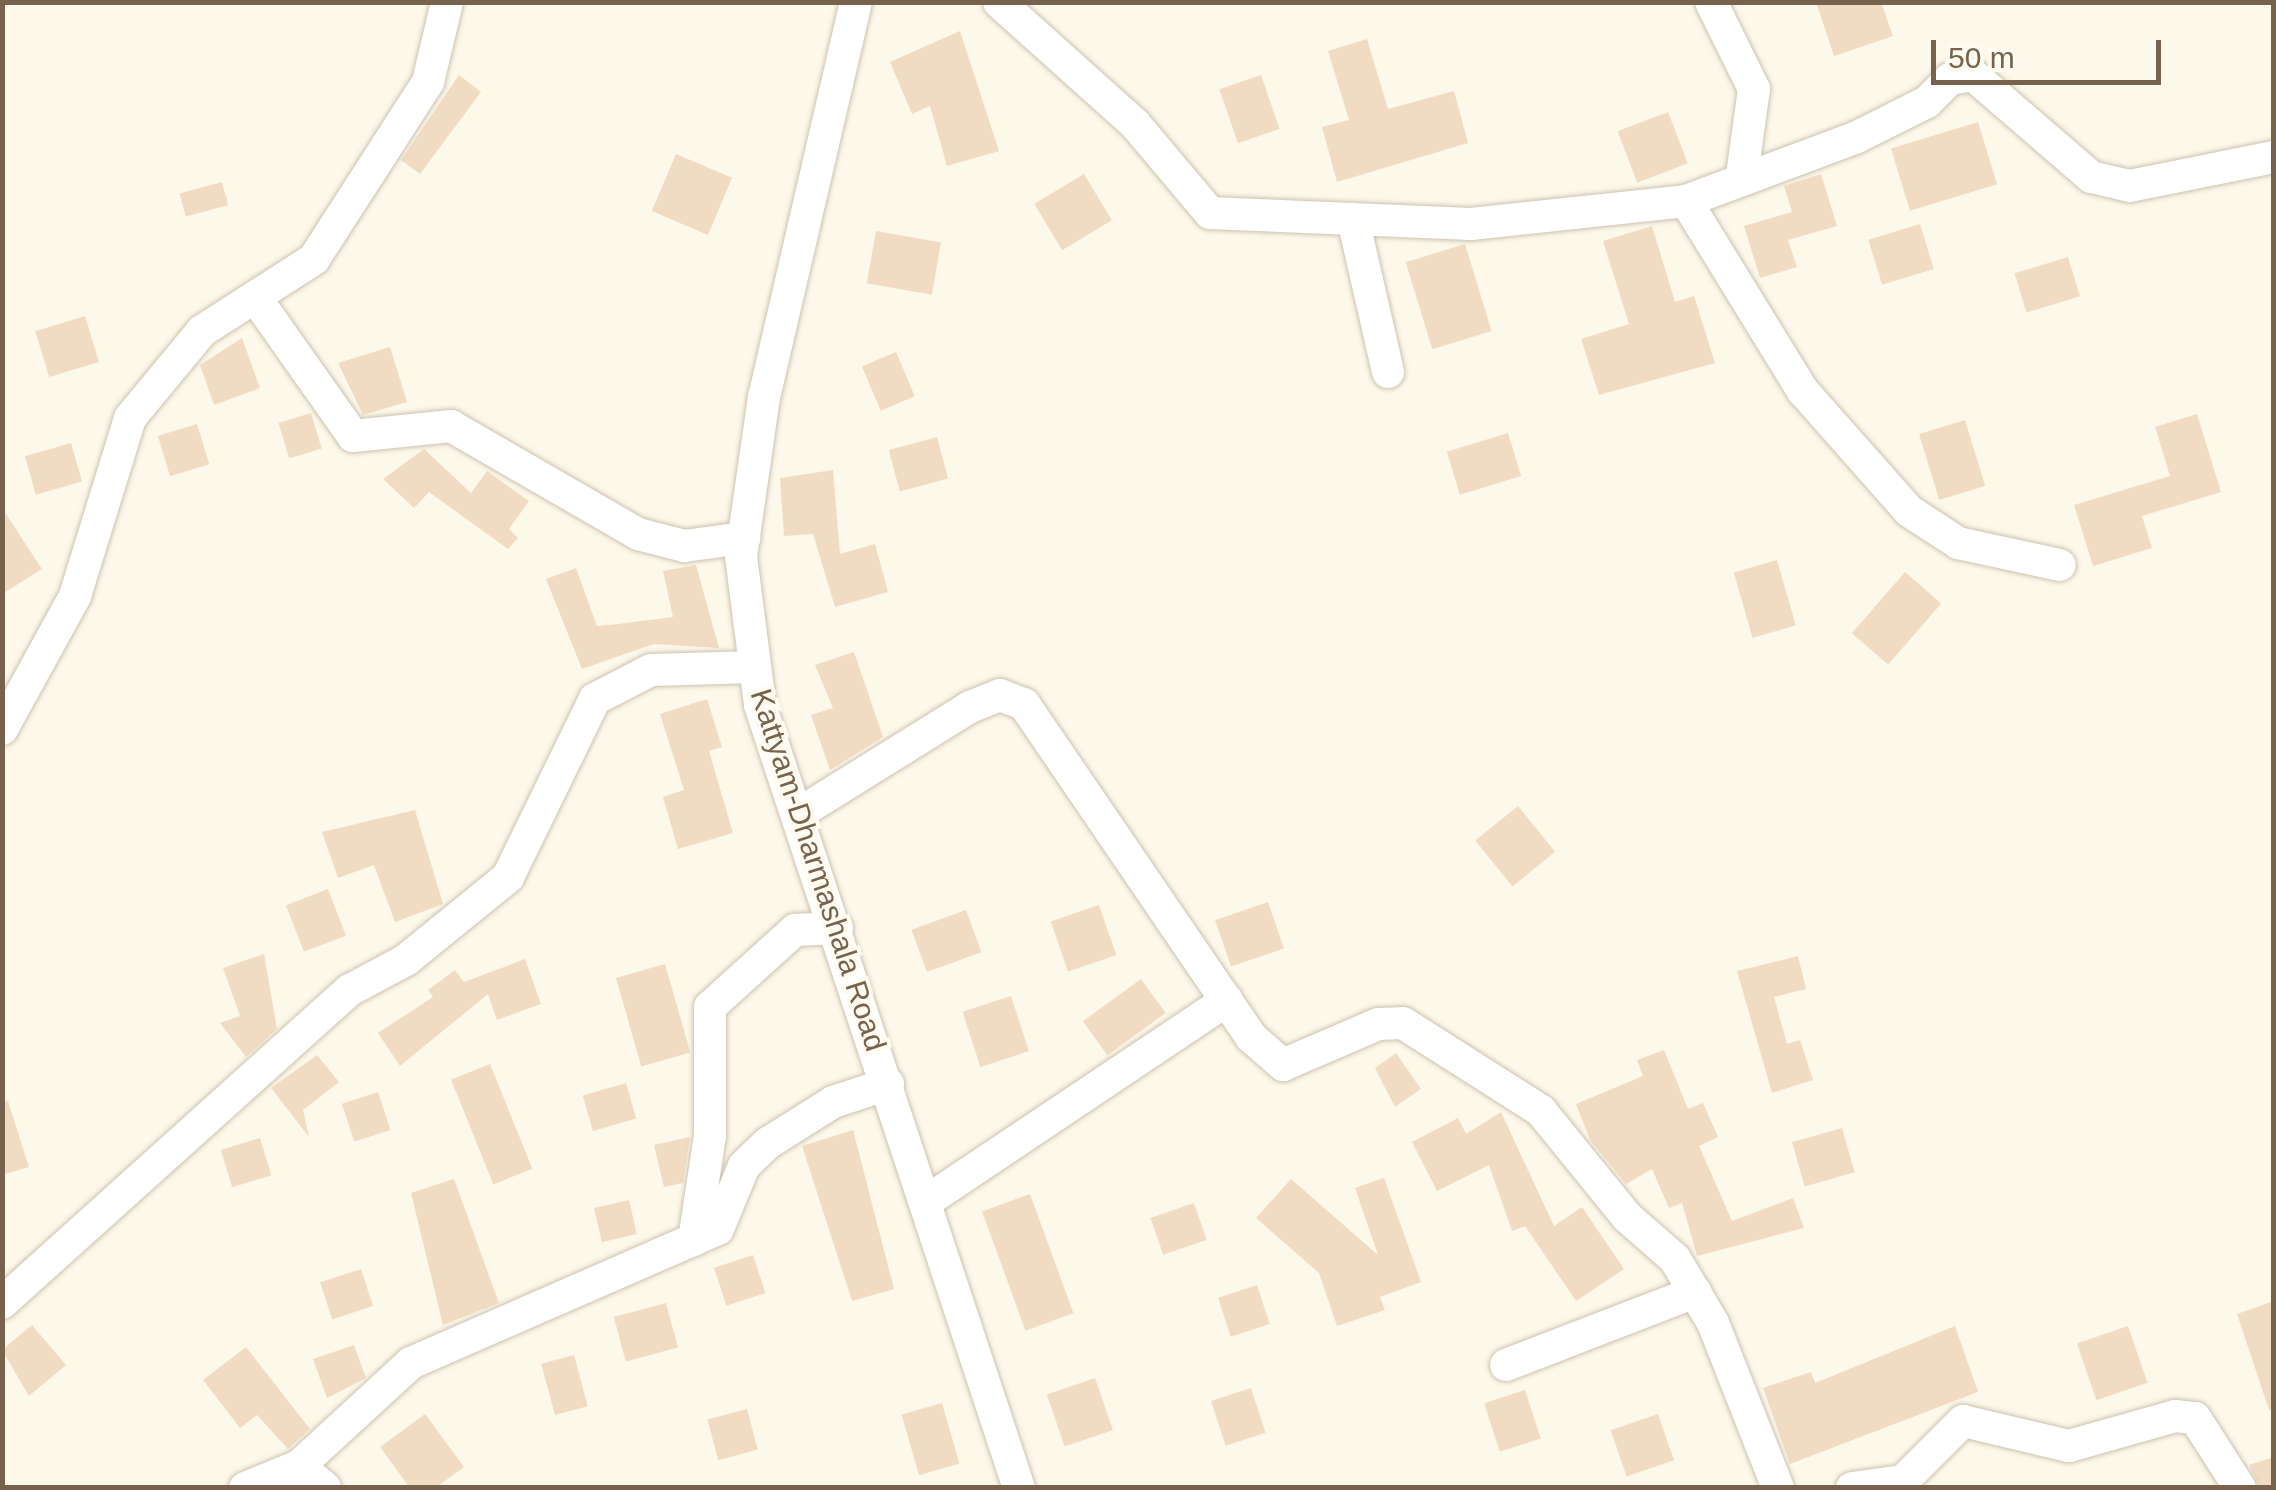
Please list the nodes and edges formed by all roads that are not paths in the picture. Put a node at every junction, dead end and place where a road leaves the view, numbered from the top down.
1 (447, 2) edge
2 (856, 2) edge
3 (999, 2) edge
4 (1712, 2) edge
5 (2274, 157) edge
6 (1742, 174) junction
7 (1686, 201) junction
8 (1353, 219) junction
9 (255, 296) junction
10 (1388, 372) dead end
11 (744, 538) junction
12 (2060, 565) dead end
13 (755, 667) junction
14 (2, 729) edge
15 (798, 814) junction
16 (837, 928) junction
17 (1228, 1000) junction
18 (888, 1084) junction
19 (928, 1201) junction
20 (694, 1240) junction
21 (1695, 1292) junction
22 (2, 1302) edge
23 (1506, 1365) dead end
24 (299, 1466) junction
25 (245, 1488) edge
26 (324, 1488) edge
27 (1020, 1488) edge
28 (1778, 1488) edge
29 (1852, 1488) edge
30 (2240, 1488) edge

1 - 9 street
2 - 11 street, Kattyam-Dharmashala Road
3 - 8 street
4 - 6 street
5 - 6 street
6 - 7 street
7 - 8 street
7 - 12 street
8 - 10 street
9 - 11 street
9 - 14 street
11 - 13 street, Kattyam-Dharmashala Road
13 - 15 street, Kattyam-Dharmashala Road
13 - 22 street
15 - 16 street, Kattyam-Dharmashala Road
15 - 17 street
16 - 18 street, Kattyam-Dharmashala Road
16 - 20 street
17 - 19 street
17 - 21 street
18 - 19 street, Kattyam-Dharmashala Road
18 - 20 street
19 - 27 street, Kattyam-Dharmashala Road
20 - 24 street
21 - 23 street
21 - 28 street
24 - 25 street
24 - 26 street
29 - 30 street

